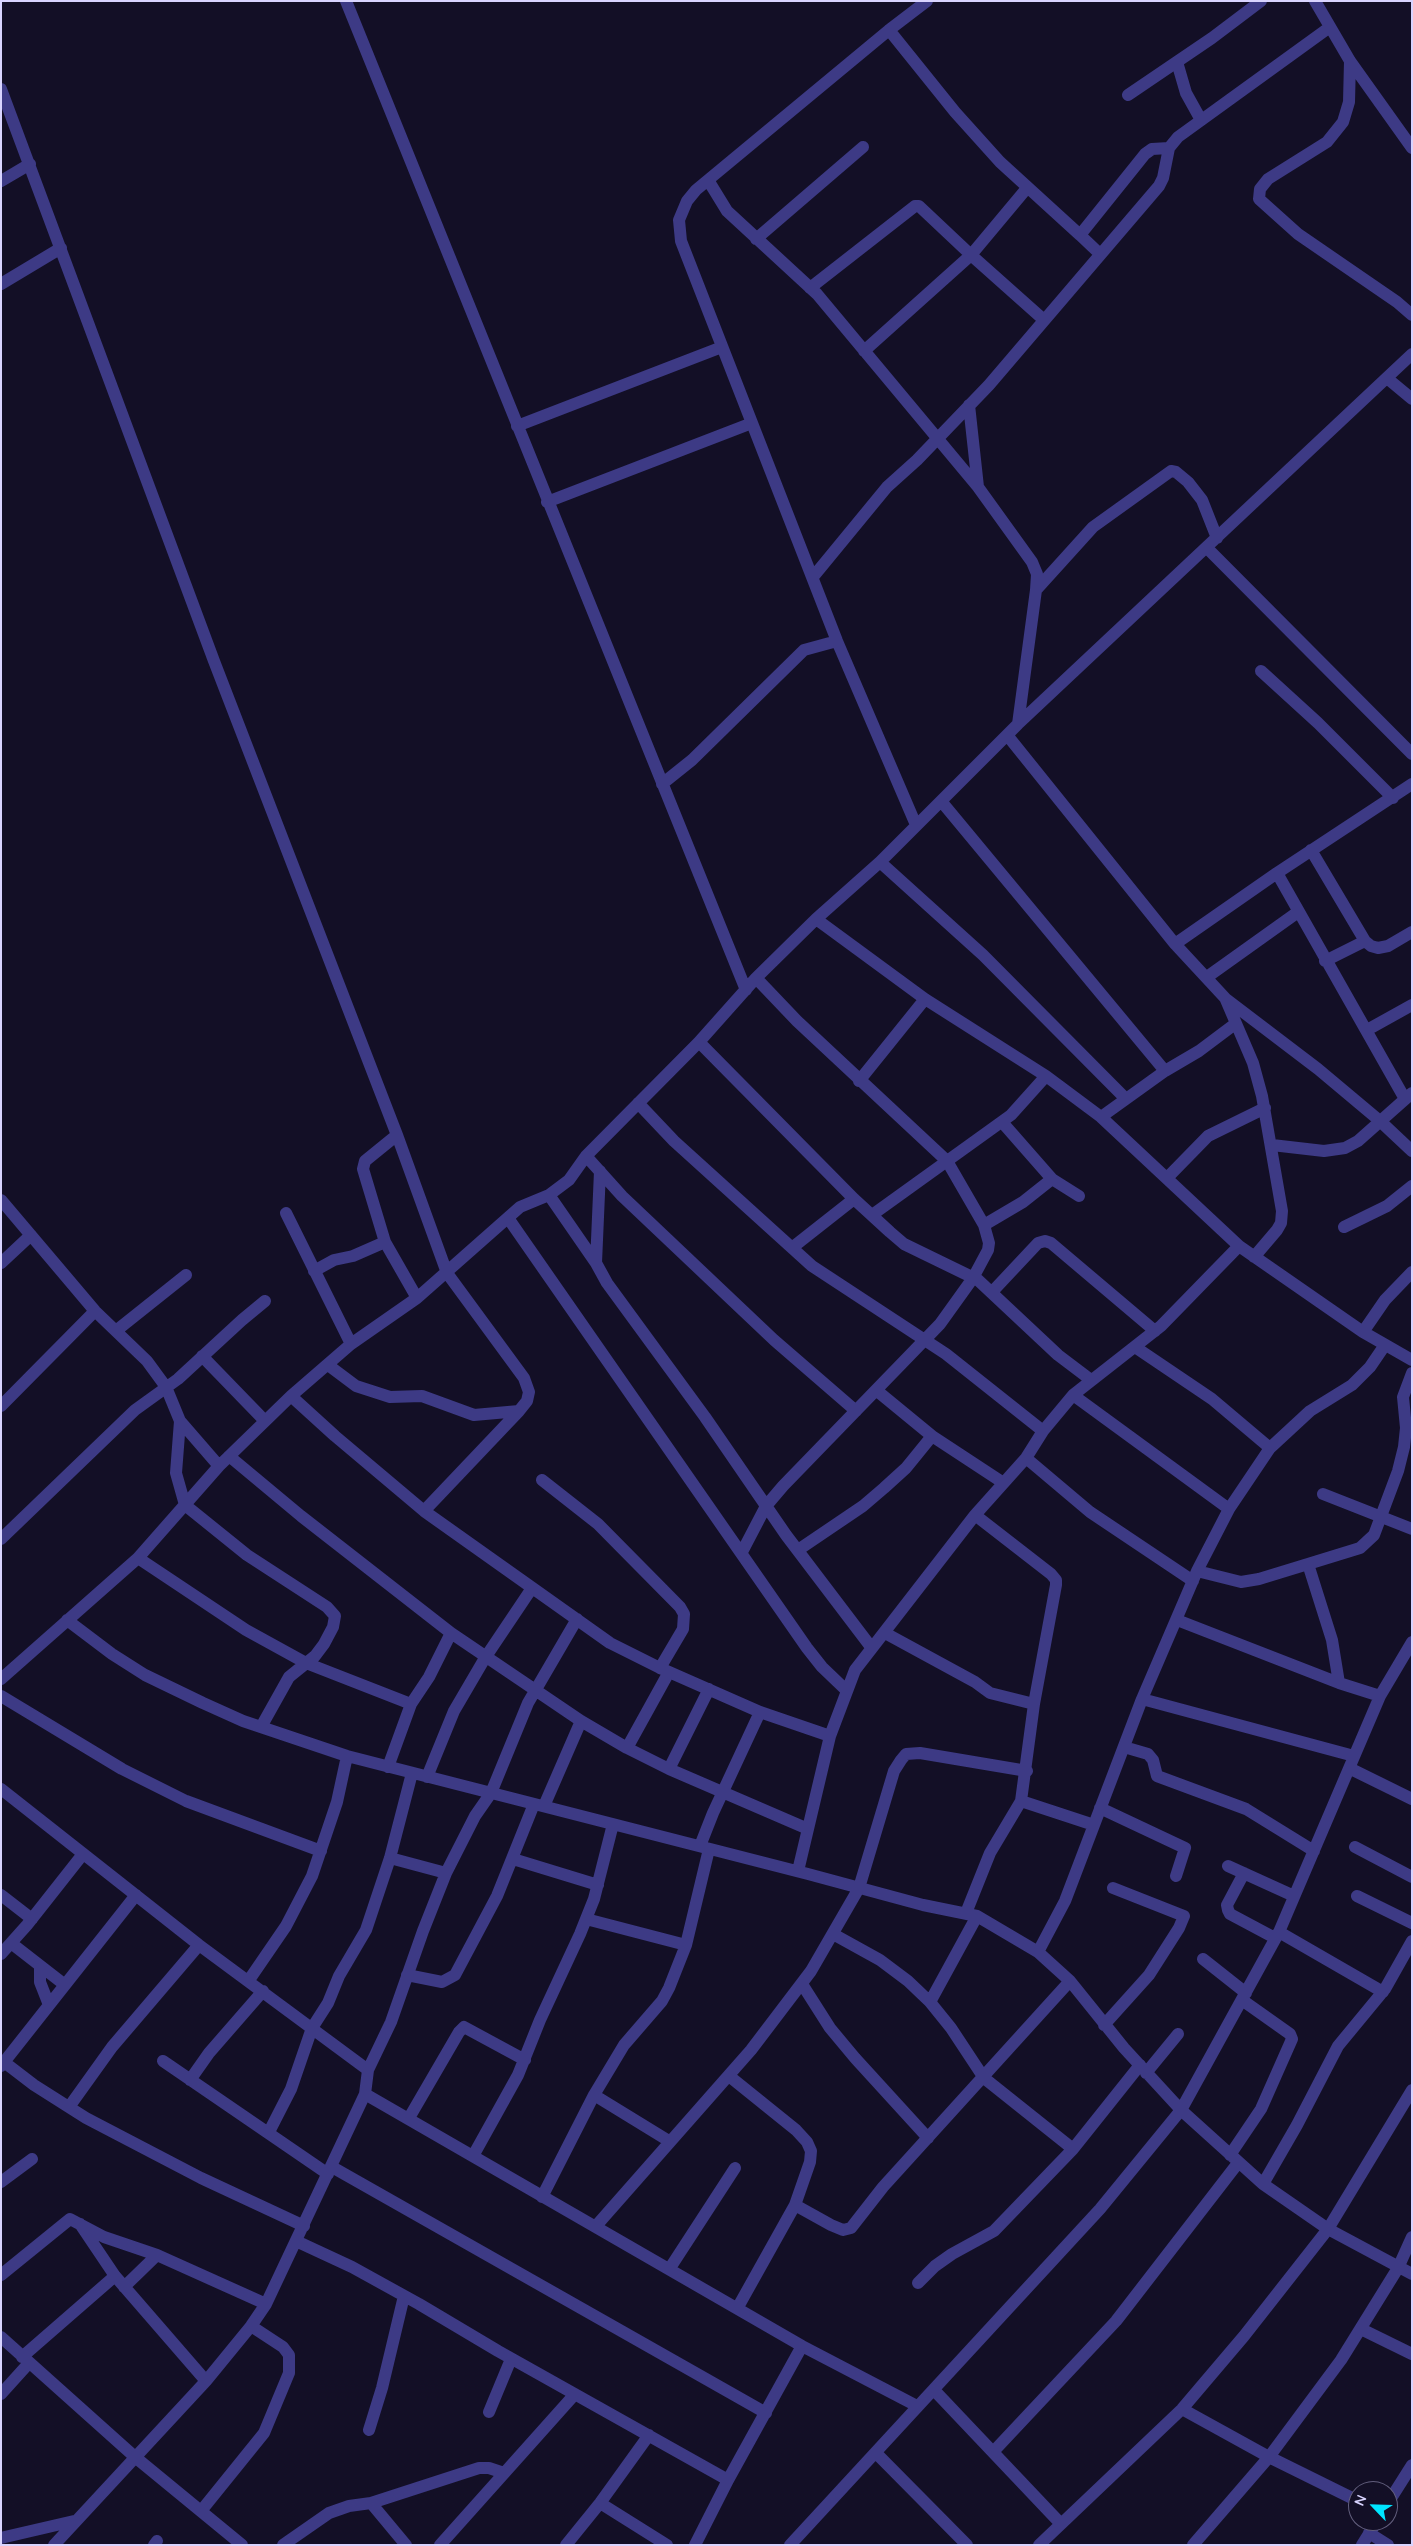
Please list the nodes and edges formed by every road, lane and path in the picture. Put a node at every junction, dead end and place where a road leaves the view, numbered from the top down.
1 (346, 1) edge
2 (927, 1) edge
3 (1260, 1) edge
4 (1315, 1) edge
5 (1330, 27) junction
6 (889, 30) junction
7 (1350, 61) junction
8 (1177, 62) junction
9 (1, 90) edge
10 (1128, 95) dead end
11 (1200, 120) junction
12 (863, 147) dead end
13 (1169, 148) junction
14 (1412, 148) edge
15 (30, 164) junction
16 (708, 180) junction
17 (1, 181) edge
18 (1027, 188) junction
19 (1080, 235) junction
20 (756, 239) junction
21 (61, 248) junction
22 (1100, 254) junction
23 (971, 255) junction
24 (1, 284) edge
25 (810, 288) junction
26 (1412, 315) edge
27 (1044, 320) junction
28 (722, 347) junction
29 (864, 351) junction
30 (1412, 354) edge
31 (1388, 379) junction
32 (1412, 398) edge
33 (970, 406) junction
34 (752, 423) junction
35 (517, 426) junction
36 (936, 440) junction
37 (978, 487) junction
38 (547, 502) junction
39 (1217, 538) junction
40 (1207, 548) junction
41 (813, 577) junction
42 (1036, 590) junction
43 (837, 641) junction
44 (1261, 671) dead end
45 (1018, 724) junction
46 (1007, 735) junction
47 (1412, 754) edge
48 (662, 784) junction
49 (1412, 784) edge
50 (1393, 798) junction
51 (941, 800) junction
52 (916, 825) junction
53 (1311, 850) junction
54 (880, 862) junction
55 (1277, 873) junction
56 (1298, 912) junction
57 (816, 919) junction
58 (1412, 932) edge
59 (1365, 941) junction
60 (1175, 944) junction
61 (1325, 961) junction
62 (1207, 977) junction
63 (756, 978) junction
64 (746, 990) junction
65 (925, 998) junction
66 (1226, 999) junction
67 (1412, 1005) edge
68 (1235, 1024) junction
69 (1367, 1030) junction
70 (699, 1042) junction
71 (1165, 1071) junction
72 (1046, 1076) junction
73 (859, 1081) junction
74 (1408, 1096) edge
75 (1126, 1098) junction
76 (638, 1103) junction
77 (1265, 1108) junction
78 (1101, 1117) junction
79 (1380, 1121) junction
80 (1002, 1122) junction
81 (397, 1135) junction
82 (1272, 1145) junction
83 (1412, 1151) edge
84 (586, 1156) junction
85 (946, 1161) junction
86 (600, 1171) junction
87 (1167, 1178) junction
88 (1052, 1179) junction
89 (1412, 1186) edge
90 (548, 1195) junction
91 (1079, 1196) dead end
92 (854, 1199) junction
93 (1, 1200) edge
94 (286, 1213) dead end
95 (872, 1215) junction
96 (508, 1218) junction
97 (984, 1225) junction
98 (1344, 1227) dead end
99 (31, 1235) junction
100 (386, 1242) junction
101 (1238, 1246) junction
102 (793, 1247) junction
103 (1254, 1257) junction
104 (1, 1263) edge
105 (596, 1263) junction
106 (314, 1271) junction
107 (1412, 1272) edge
108 (447, 1273) junction
109 (186, 1275) dead end
110 (973, 1278) junction
111 (992, 1292) junction
112 (417, 1298) junction
113 (265, 1301) dead end
114 (95, 1310) junction
115 (118, 1330) junction
116 (1155, 1331) junction
117 (1363, 1332) junction
118 (926, 1340) junction
119 (351, 1344) junction
120 (1385, 1344) junction
121 (1135, 1347) junction
122 (202, 1356) junction
123 (1412, 1360) edge
124 (328, 1365) junction
125 (1412, 1372) edge
126 (1091, 1380) junction
127 (166, 1387) junction
128 (876, 1390) junction
129 (1073, 1395) junction
130 (291, 1396) junction
131 (1, 1406) edge
132 (520, 1411) junction
133 (856, 1411) junction
134 (1407, 1412) edge
135 (180, 1421) junction
136 (265, 1421) junction
137 (1043, 1431) junction
138 (932, 1436) junction
139 (1270, 1448) junction
140 (229, 1456) junction
141 (1026, 1458) junction
142 (219, 1466) junction
143 (542, 1480) dead end
144 (1002, 1482) junction
145 (1323, 1494) dead end
146 (185, 1505) junction
147 (766, 1506) junction
148 (1229, 1509) junction
149 (424, 1511) junction
150 (975, 1514) junction
151 (1382, 1518) junction
152 (1412, 1528) edge
153 (1, 1539) edge
154 (798, 1550) junction
155 (742, 1552) junction
156 (138, 1558) junction
157 (1308, 1564) junction
158 (1195, 1576) junction
159 (532, 1588) junction
160 (577, 1619) junction
161 (67, 1620) junction
162 (1176, 1620) junction
163 (451, 1633) junction
164 (885, 1633) junction
165 (1412, 1642) edge
166 (872, 1647) junction
167 (485, 1658) junction
168 (306, 1663) junction
169 (665, 1670) junction
170 (1, 1679) edge
171 (1339, 1683) junction
172 (535, 1689) junction
173 (709, 1689) junction
174 (846, 1690) junction
175 (1, 1696) edge
176 (1380, 1696) junction
177 (1142, 1700) junction
178 (411, 1704) junction
179 (1034, 1704) junction
180 (760, 1712) junction
181 (581, 1721) junction
182 (261, 1727) junction
183 (830, 1736) junction
184 (1124, 1747) junction
185 (626, 1748) junction
186 (347, 1756) junction
187 (1354, 1756) junction
188 (388, 1767) junction
189 (669, 1769) junction
190 (1351, 1769) junction
191 (1026, 1771) junction
192 (412, 1773) junction
193 (427, 1777) junction
194 (1, 1789) edge
195 (491, 1793) junction
196 (722, 1794) junction
197 (1412, 1799) edge
198 (1021, 1802) junction
199 (539, 1805) junction
200 (1100, 1808) junction
201 (613, 1824) junction
202 (1094, 1825) junction
203 (808, 1829) junction
204 (1355, 1847) dead end
205 (705, 1848) junction
206 (321, 1851) junction
207 (1314, 1851) junction
208 (83, 1854) junction
209 (390, 1858) junction
210 (513, 1859) junction
211 (1228, 1866) dead end
212 (798, 1871) junction
213 (446, 1873) junction
214 (1244, 1874) junction
215 (1176, 1876) dead end
216 (1412, 1877) edge
217 (598, 1885) junction
218 (859, 1888) junction
219 (1114, 1888) dead end
220 (1, 1895) edge
221 (136, 1895) junction
222 (1294, 1896) junction
223 (1357, 1896) dead end
224 (971, 1914) junction
225 (32, 1919) junction
226 (586, 1919) junction
227 (1412, 1923) edge
228 (833, 1934) junction
229 (1277, 1935) junction
230 (1412, 1941) edge
231 (11, 1943) junction
232 (686, 1944) junction
233 (199, 1945) junction
234 (1038, 1952) junction
235 (1, 1954) edge
236 (1203, 1959) dead end
237 (40, 1966) junction
238 (407, 1975) junction
239 (248, 1980) junction
240 (1070, 1981) junction
241 (65, 1984) junction
242 (802, 1984) junction
243 (263, 1991) junction
244 (1383, 1992) junction
245 (1244, 1997) junction
246 (930, 2002) junction
247 (49, 2005) junction
248 (1104, 2025) junction
249 (312, 2028) junction
250 (1178, 2034) dead end
251 (525, 2060) junction
252 (164, 2061) dead end
253 (3, 2064) edge
254 (1143, 2069) junction
255 (368, 2070) junction
256 (729, 2076) junction
257 (984, 2078) junction
258 (190, 2080) junction
259 (1412, 2090) edge
260 (366, 2094) junction
261 (594, 2095) junction
262 (68, 2107) junction
263 (1181, 2110) junction
264 (409, 2118) junction
265 (268, 2132) junction
266 (928, 2138) junction
267 (670, 2141) junction
268 (1073, 2149) junction
269 (473, 2156) junction
270 (32, 2159) dead end
271 (1234, 2159) junction
272 (735, 2168) dead end
273 (330, 2170) junction
274 (1, 2182) edge
275 (1263, 2184) junction
276 (542, 2196) junction
277 (795, 2205) junction
278 (80, 2224) junction
279 (304, 2226) junction
280 (596, 2226) junction
281 (1328, 2229) junction
282 (1412, 2237) edge
283 (296, 2241) junction
284 (157, 2255) junction
285 (670, 2268) junction
286 (1398, 2268) junction
287 (1412, 2274) edge
288 (1, 2276) edge
289 (115, 2276) junction
290 (918, 2283) dead end
291 (124, 2287) junction
292 (404, 2296) junction
293 (266, 2304) junction
294 (738, 2307) junction
295 (251, 2326) junction
296 (1361, 2329) junction
297 (1, 2337) edge
298 (802, 2346) junction
299 (1412, 2354) edge
300 (511, 2359) junction
301 (25, 2360) junction
302 (206, 2382) junction
303 (934, 2390) junction
304 (1, 2394) edge
305 (575, 2394) junction
306 (917, 2406) junction
307 (1182, 2409) junction
308 (489, 2412) dead end
309 (766, 2413) junction
310 (369, 2430) dead end
311 (649, 2436) junction
312 (993, 2452) junction
313 (876, 2453) junction
314 (135, 2457) junction
315 (1269, 2458) junction
316 (1412, 2465) edge
317 (504, 2473) junction
318 (728, 2480) junction
319 (1398, 2487) edge
320 (1348, 2496) edge
321 (371, 2503) junction
322 (600, 2503) junction
323 (201, 2511) junction
324 (74, 2522) junction
325 (1061, 2524) junction
326 (35, 2528) junction
327 (1369, 2533) joint
328 (1, 2538) edge
329 (53, 2545) edge
330 (242, 2545) edge
331 (283, 2545) edge
332 (406, 2545) edge
333 (440, 2545) edge
334 (566, 2545) edge
335 (667, 2545) edge
336 (695, 2545) edge
337 (790, 2545) edge
338 (967, 2545) edge
339 (1039, 2545) edge
340 (1193, 2545) edge
341 (1362, 2545) edge
342 (1388, 2545) edge

1 - 35 street
2 - 6 street
3 - 8 street
4 - 5 street
5 - 7 street
5 - 11 street
6 - 16 street
6 - 18 street
7 - 14 street
7 - 26 street
8 - 10 street
8 - 11 street
9 - 15 street
11 - 13 street
12 - 20 street
13 - 19 street
13 - 22 street
15 - 17 street
15 - 21 street
16 - 20 street
16 - 28 street
18 - 19 street
18 - 23 street
19 - 22 street
20 - 25 street
21 - 24 street
21 - 81 street
22 - 27 street
23 - 25 street
23 - 27 street
23 - 29 street
25 - 29 street
27 - 33 street
28 - 34 street
28 - 35 street
29 - 36 street
30 - 31 street
31 - 32 street
31 - 39 street
33 - 36 street
33 - 37 street
34 - 38 street
34 - 41 street
35 - 38 street
36 - 37 street
36 - 41 street
37 - 42 street
38 - 48 street
39 - 40 street
39 - 42 street
40 - 45 street
40 - 47 street
41 - 43 street
42 - 45 street
43 - 48 street
43 - 52 street
44 - 50 street
45 - 46 street
46 - 51 street
46 - 60 street
48 - 64 street
49 - 50 street
50 - 53 street
51 - 52 street
51 - 71 street
52 - 54 street
53 - 55 street
53 - 59 street
54 - 57 street
54 - 75 street
55 - 56 street
55 - 60 street
56 - 61 street
56 - 62 street
57 - 63 street
57 - 65 street
58 - 59 street
59 - 61 street
60 - 62 street
61 - 69 street
62 - 66 street
63 - 64 street
63 - 73 street
64 - 70 street
65 - 72 street
65 - 73 street
66 - 68 street
66 - 79 street
67 - 69 street
68 - 71 street
68 - 77 street
69 - 74 street
70 - 76 street
70 - 92 street
71 - 75 street
72 - 78 street
72 - 80 street
73 - 85 street
74 - 79 street
75 - 78 street
76 - 84 street
76 - 102 street
77 - 82 street
77 - 87 street
78 - 87 street
79 - 82 street
79 - 83 street
80 - 85 street
80 - 88 street
81 - 100 street
81 - 108 street
82 - 103 street
84 - 86 street
84 - 90 street
85 - 95 street
85 - 97 street
86 - 105 street
86 - 133 street
87 - 101 street
88 - 91 street
88 - 97 street
89 - 98 street
90 - 96 street
90 - 105 street
92 - 95 street
92 - 102 street
93 - 99 street
94 - 106 street
95 - 110 street
96 - 108 street
96 - 155 street
97 - 110 street
99 - 104 street
99 - 114 street
100 - 106 street
100 - 112 street
101 - 103 street
101 - 116 street
102 - 118 street
103 - 117 street
105 - 147 street
106 - 119 street
107 - 117 street
108 - 112 street
108 - 132 street
109 - 115 street
110 - 111 street
110 - 118 street
111 - 116 street
111 - 126 street
112 - 119 street
113 - 122 street
114 - 115 street
114 - 131 street
115 - 127 street
116 - 121 street
117 - 120 street
118 - 128 street
118 - 137 street
119 - 124 street
120 - 123 street
120 - 139 street
121 - 126 street
121 - 139 street
122 - 127 street
122 - 136 street
124 - 130 street
124 - 132 street
125 - 134 street
126 - 129 street
127 - 135 street
127 - 153 street
128 - 133 street
128 - 138 street
129 - 137 street
129 - 148 street
130 - 136 street
130 - 149 street
132 - 149 street
133 - 147 street
134 - 151 street
135 - 142 street
135 - 146 street
136 - 140 street
137 - 141 street
138 - 144 street
138 - 154 street
139 - 148 street
140 - 142 street
140 - 163 street
141 - 144 street
141 - 158 street
142 - 146 street
143 - 169 street
144 - 150 street
145 - 151 street
146 - 156 street
146 - 168 street
147 - 154 street
147 - 155 street
148 - 158 street
149 - 159 street
150 - 164 street
150 - 179 street
151 - 152 street
151 - 157 street
154 - 166 street
155 - 174 street
156 - 161 street
156 - 168 street
157 - 158 street
157 - 171 street
158 - 162 street
159 - 160 street
159 - 167 street
160 - 169 street
160 - 172 street
161 - 170 street
161 - 182 street
162 - 171 street
162 - 177 street
163 - 167 street
163 - 178 street
164 - 166 street
164 - 179 street
165 - 176 street
166 - 174 street
167 - 172 street
167 - 193 street
168 - 178 street
168 - 182 street
169 - 173 street
169 - 185 street
171 - 176 street
172 - 181 street
172 - 195 street
173 - 180 street
173 - 189 street
174 - 183 street
175 - 206 street
176 - 187 street
177 - 184 street
177 - 187 street
178 - 188 street
179 - 191 street
180 - 183 street
180 - 196 street
181 - 185 street
181 - 199 street
182 - 186 street
183 - 203 street
184 - 200 street
184 - 207 street
185 - 189 street
186 - 188 street
186 - 206 street
187 - 190 street
188 - 192 street
189 - 196 street
190 - 197 street
190 - 207 street
191 - 198 street
191 - 218 street
192 - 193 street
192 - 209 street
193 - 195 street
194 - 208 street
195 - 199 street
195 - 213 street
196 - 203 street
196 - 205 street
198 - 202 street
198 - 224 street
199 - 201 street
199 - 210 street
200 - 202 street
200 - 215 street
201 - 205 street
201 - 217 street
202 - 234 street
203 - 212 street
204 - 216 street
205 - 212 street
205 - 232 street
206 - 239 street
207 - 222 street
208 - 221 street
208 - 225 street
209 - 213 street
209 - 249 street
210 - 217 street
210 - 238 street
211 - 214 street
212 - 218 street
213 - 238 street
214 - 222 street
214 - 229 street
217 - 226 street
218 - 224 street
218 - 228 street
219 - 248 street
220 - 225 street
221 - 233 street
221 - 241 street
222 - 229 street
223 - 227 street
224 - 234 street
224 - 246 street
225 - 231 street
226 - 232 street
226 - 251 street
228 - 242 street
228 - 246 street
229 - 244 street
229 - 245 street
230 - 244 street
231 - 235 street
231 - 237 street
232 - 261 street
233 - 239 street
233 - 262 street
234 - 240 street
236 - 245 street
237 - 241 street
237 - 247 street
238 - 255 street
239 - 243 street
240 - 248 street
240 - 257 street
241 - 247 street
242 - 256 street
242 - 266 street
243 - 249 street
243 - 258 street
244 - 275 street
245 - 263 street
245 - 271 street
246 - 257 street
247 - 253 street
248 - 254 street
249 - 255 street
249 - 265 street
250 - 254 street
251 - 264 street
251 - 269 street
252 - 258 street
253 - 262 street
254 - 263 street
254 - 268 street
255 - 260 street
256 - 267 street
256 - 277 street
257 - 266 street
257 - 268 street
258 - 265 street
259 - 281 street
260 - 264 street
260 - 273 street
261 - 267 street
261 - 276 street
262 - 279 street
263 - 271 street
263 - 303 street
264 - 269 street
265 - 273 street
266 - 277 street
267 - 280 street
268 - 290 street
269 - 276 street
270 - 274 street
271 - 275 street
271 - 312 street
272 - 285 street
273 - 279 street
273 - 309 street
275 - 281 street
276 - 280 street
277 - 294 street
278 - 284 street
278 - 288 street
278 - 289 street
279 - 283 street
280 - 285 street
281 - 286 street
281 - 307 street
282 - 286 street
283 - 292 street
283 - 293 street
284 - 291 street
284 - 293 street
285 - 294 street
286 - 287 street
286 - 296 street
289 - 291 street
289 - 301 street
291 - 302 street
292 - 300 street
292 - 310 street
293 - 295 street
294 - 298 street
295 - 302 street
295 - 323 street
296 - 299 street
296 - 315 street
297 - 301 street
298 - 306 street
298 - 309 street
300 - 305 street
300 - 308 street
301 - 304 street
301 - 314 street
302 - 314 street
303 - 306 street
303 - 312 street
305 - 311 street
305 - 317 street
306 - 313 street
307 - 315 street
307 - 325 street
309 - 318 street
311 - 318 street
311 - 322 street
312 - 325 street
313 - 337 street
313 - 338 street
314 - 323 street
314 - 324 street
315 - 320 street
315 - 340 street
316 - 319 street
317 - 321 street
317 - 333 street
318 - 336 street
321 - 331 street
321 - 332 street
322 - 334 street
322 - 335 street
323 - 330 street
324 - 326 street
324 - 329 street
325 - 339 street
326 - 328 street
326 - 329 street
327 - 341 street
327 - 342 street

